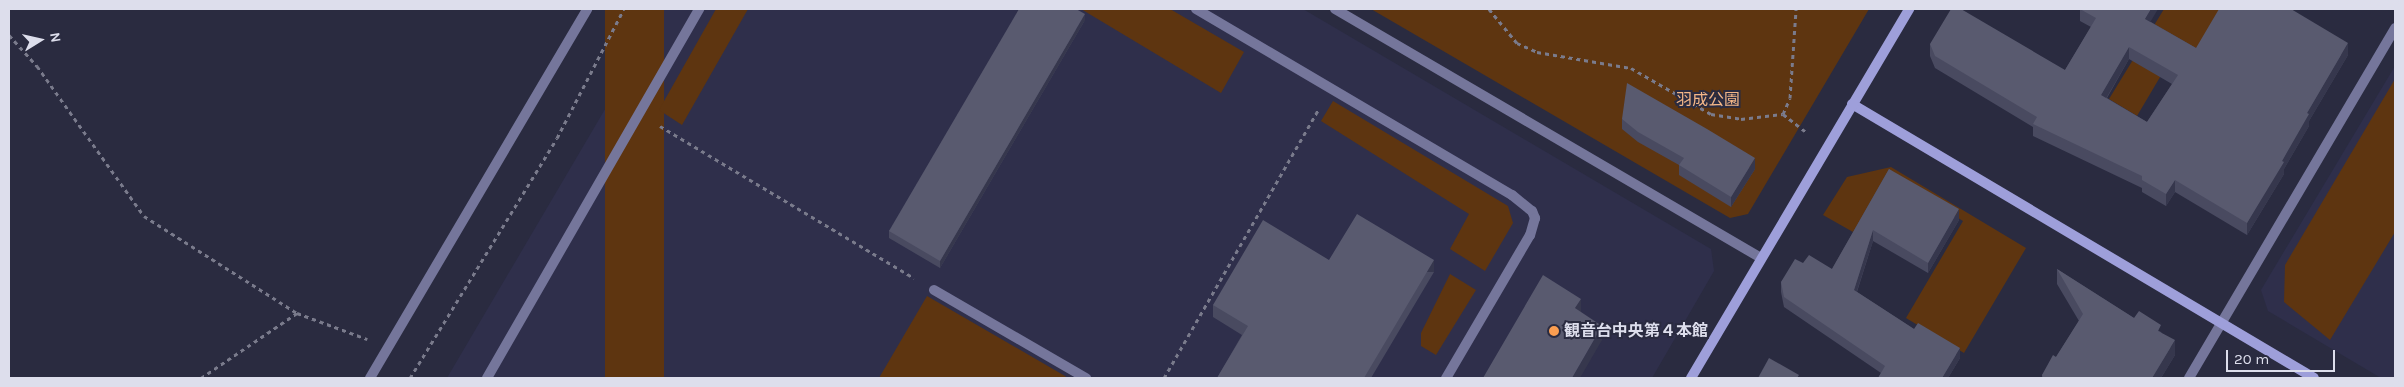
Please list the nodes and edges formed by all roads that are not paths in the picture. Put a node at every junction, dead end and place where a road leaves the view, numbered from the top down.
1 (587, 9) edge
2 (699, 9) edge
3 (1196, 9) edge
4 (1335, 9) edge
5 (1909, 9) edge
6 (2395, 28) edge
7 (1852, 104) junction
8 (1761, 258) junction
9 (934, 290) road end
10 (2221, 323) junction
11 (370, 378) edge
12 (487, 378) edge
13 (1086, 378) edge
14 (1446, 378) edge
15 (1691, 378) edge
16 (2189, 378) edge
17 (2314, 378) edge

1 - 11 street
2 - 12 street
3 - 14 street
4 - 8 street
5 - 7 street
6 - 10 street
7 - 8 street
7 - 10 street
8 - 15 street
9 - 13 street
10 - 16 street
10 - 17 street

